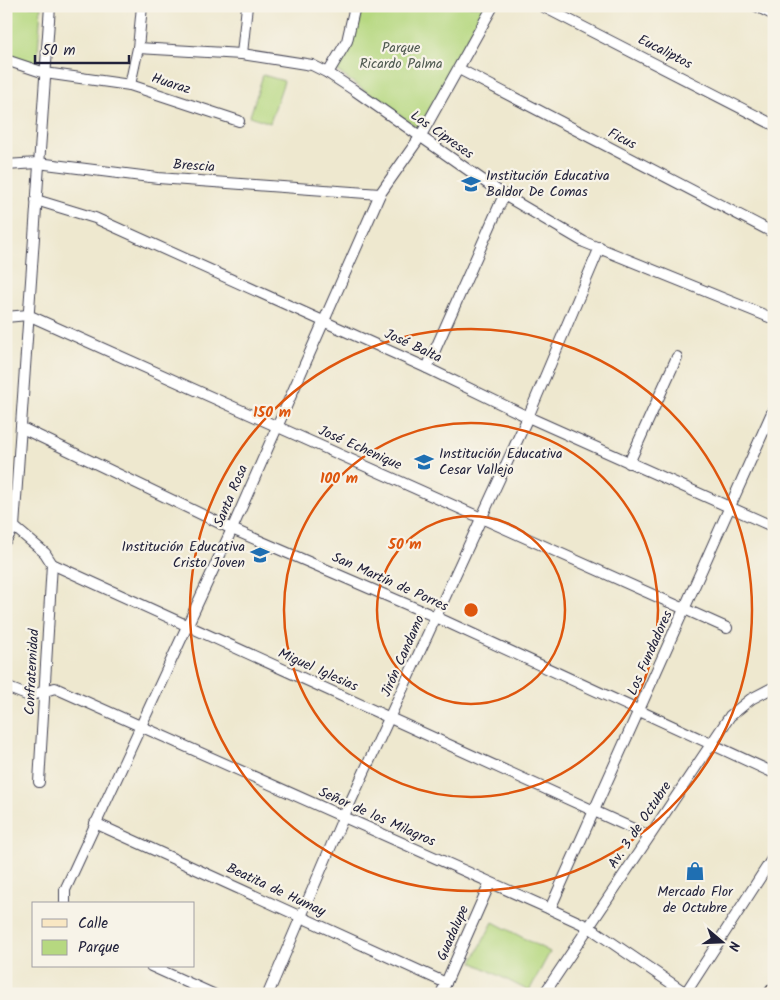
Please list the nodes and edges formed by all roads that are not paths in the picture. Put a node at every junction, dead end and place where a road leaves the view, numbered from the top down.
1 (50, 6) edge
2 (142, 6) edge
3 (247, 6) edge
4 (355, 6) edge
5 (493, 6) edge
6 (542, 6) edge
7 (756, 6) edge
8 (774, 15) edge
9 (138, 48) junction
10 (242, 54) junction
11 (6, 60) edge
12 (459, 69) junction
13 (46, 73) junction
14 (328, 73) junction
15 (130, 85) junction
16 (239, 121) dead end
17 (774, 125) edge
18 (420, 137) junction
19 (38, 163) junction
20 (6, 165) edge
21 (380, 194) junction
22 (504, 195) junction
23 (36, 200) junction
24 (774, 233) edge
25 (600, 248) junction
26 (28, 315) junction
27 (6, 317) edge
28 (773, 317) edge
29 (325, 321) junction
30 (676, 357) dead end
31 (427, 368) junction
32 (774, 408) edge
33 (528, 418) junction
34 (276, 426) junction
35 (22, 428) junction
36 (628, 463) junction
37 (729, 509) junction
38 (482, 518) junction
39 (10, 524) edge
40 (774, 527) edge
41 (232, 529) junction
42 (6, 540) edge
43 (52, 564) junction
44 (684, 609) junction
45 (436, 617) junction
46 (187, 626) junction
47 (727, 628) dead end
48 (774, 687) edge
49 (44, 690) junction
50 (8, 691) edge
51 (640, 711) junction
52 (390, 718) junction
53 (141, 725) junction
54 (711, 744) junction
55 (774, 773) edge
56 (39, 782) dead end
57 (593, 810) junction
58 (343, 818) junction
59 (95, 823) junction
60 (649, 836) junction
61 (774, 856) edge
62 (490, 883) junction
63 (65, 902) edge
64 (550, 909) junction
65 (300, 916) junction
66 (588, 927) junction
67 (155, 968) edge
68 (446, 983) junction
69 (686, 993) edge
70 (213, 994) edge
71 (268, 994) edge
72 (441, 994) edge
73 (544, 994) edge

1 - 13 street
2 - 9 street
3 - 10 street
4 - 14 street
5 - 12 street, Santa Rosa
6 - 17 street, Eucaliptos
7 - 8 street
9 - 10 street, Los Cipreses
9 - 15 street
10 - 14 street, Los Cipreses
11 - 13 street, Huaraz
12 - 18 street, Santa Rosa
12 - 24 street, Ficus
13 - 15 street, Huaraz
13 - 19 street
14 - 18 street, Los Cipreses
15 - 16 street, Huaraz
18 - 21 street, Santa Rosa
18 - 22 street, Los Cipreses
19 - 20 street, Brescia
19 - 21 street, Brescia
19 - 23 street
21 - 29 street, Santa Rosa
22 - 25 street, Los Cipreses
22 - 31 street
23 - 26 street
23 - 29 street, José Balta
25 - 28 street, Los Cipreses
25 - 33 street, Jirón Candamo
26 - 27 street, José Echenique
26 - 34 street, José Echenique
26 - 35 street
29 - 31 street, José Balta
29 - 34 street, Santa Rosa
30 - 36 street
31 - 33 street, José Balta
32 - 37 street, Los Fundadores
33 - 36 street, José Balta
33 - 38 street, Jirón Candamo
34 - 38 street, José Echenique
34 - 41 street, Santa Rosa
35 - 39 street
35 - 41 street, San Martín de Porres
36 - 37 street, José Balta
37 - 40 street, José Balta
37 - 44 street, Los Fundadores
38 - 44 street, José Echenique
38 - 45 street, Jirón Candamo
39 - 42 street
39 - 43 street, Miguel Iglesias
41 - 45 street, San Martín de Porres
41 - 46 street, Santa Rosa
43 - 46 street, Miguel Iglesias
43 - 49 street, Confraternidad
44 - 47 street, José Echenique
44 - 51 street, Los Fundadores
45 - 51 street, San Martín de Porres
45 - 52 street, Jirón Candamo
46 - 52 street, Miguel Iglesias
46 - 53 street, Santa Rosa
48 - 54 street, Av. 3 de Octubre
49 - 50 street, Señor de los Milagros
49 - 53 street, Señor de los Milagros
49 - 56 street, Confraternidad
51 - 54 street, San Martín de Porres
51 - 57 street, Los Fundadores
52 - 57 street, Miguel Iglesias
52 - 58 street, Jirón Candamo
53 - 58 street, Señor de los Milagros
53 - 59 street, Santa Rosa
54 - 55 street, San Martín de Porres
54 - 60 street, Av. 3 de Octubre
57 - 60 street, Miguel Iglesias
57 - 64 street, Los Fundadores
58 - 62 street, Señor de los Milagros
58 - 65 street, Jirón Candamo
59 - 63 street, Santa Rosa
59 - 65 street, Beatita de Humay
60 - 66 street, Av. 3 de Octubre
61 - 69 street
62 - 64 street, Señor de los Milagros
62 - 68 street, Guadalupe
64 - 66 street, Señor de los Milagros
65 - 68 street, Beatita de Humay
65 - 71 street, Jirón Candamo
66 - 69 street, Señor de los Milagros
66 - 73 street, Av. 3 de Octubre
67 - 70 street
68 - 72 street, Guadalupe

